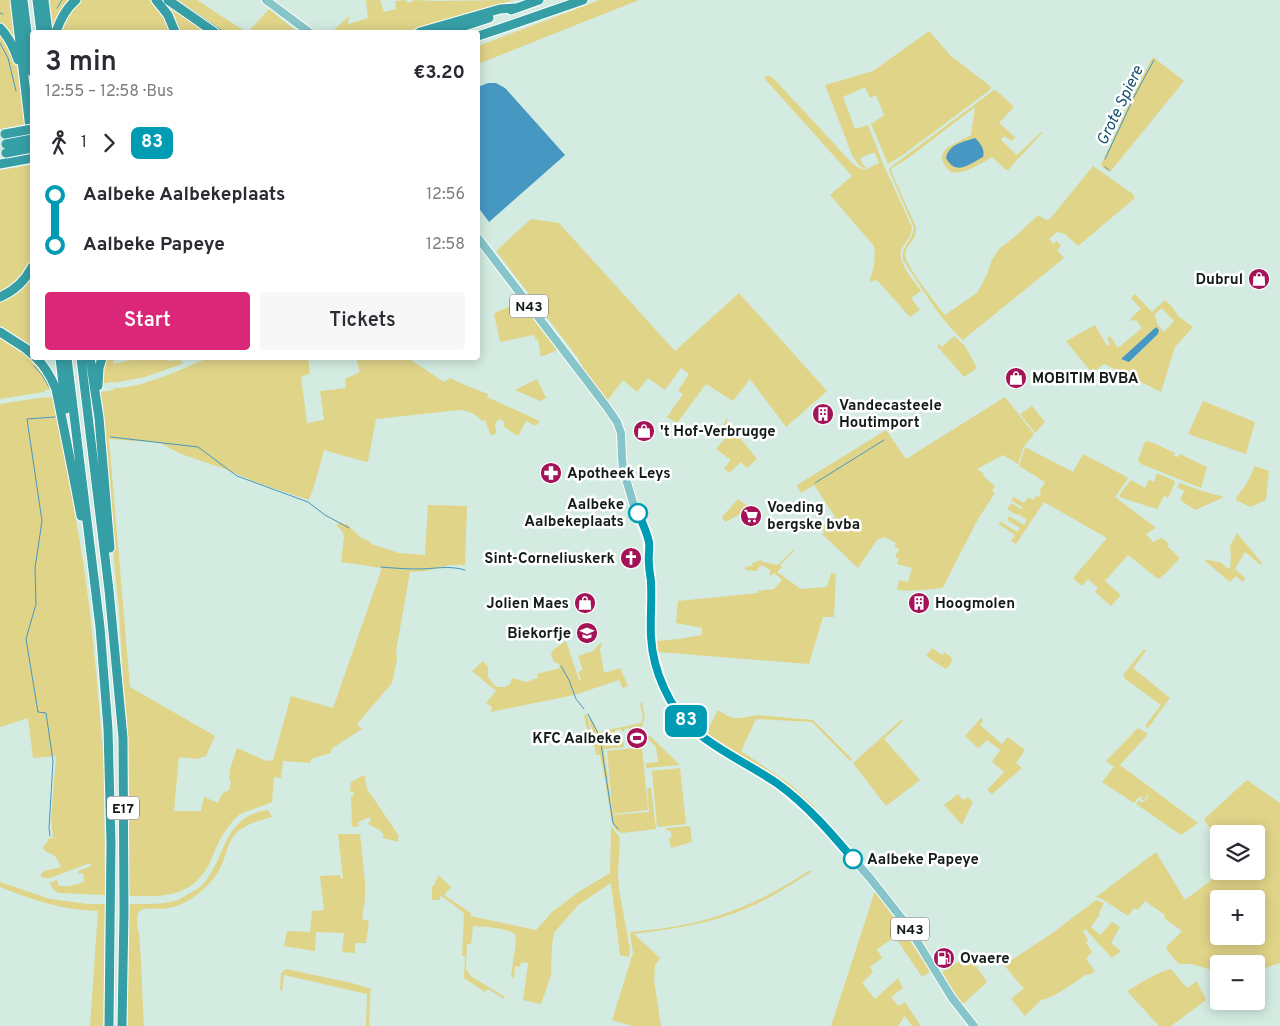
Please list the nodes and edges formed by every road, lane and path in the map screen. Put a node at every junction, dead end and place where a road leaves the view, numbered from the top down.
1 (15, 0) edge
2 (24, 0) edge
3 (38, 0) edge
4 (44, 0) edge
5 (76, 0) edge
6 (156, 0) edge
7 (168, 0) edge
8 (266, 0) edge
9 (539, 0) edge
10 (582, 0) edge
11 (515, 8) junction
12 (508, 26) junction
13 (0, 28) edge
14 (41, 30) edge
15 (48, 30) edge
16 (57, 30) edge
17 (174, 30) edge
18 (211, 30) edge
19 (306, 30) edge
20 (427, 30) edge
21 (452, 30) edge
22 (480, 35) edge
23 (480, 40) edge
24 (30, 54) edge
25 (28, 111) junction
26 (30, 130) edge
27 (30, 130) edge
28 (30, 139) edge
29 (3, 144) edge
30 (30, 149) edge
31 (30, 158) edge
32 (4, 164) edge
33 (480, 241) edge
34 (30, 270) edge
35 (0, 297) edge
36 (0, 332) edge
37 (30, 352) edge
38 (38, 360) edge
39 (60, 360) edge
40 (67, 360) edge
41 (80, 360) edge
42 (90, 360) edge
43 (101, 360) edge
44 (99, 418) junction
45 (73, 474) junction
46 (109, 590) junction
47 (100, 627) junction
48 (109, 1026) edge
49 (122, 1026) edge
50 (974, 1026) edge

1 - 25 highway
2 - 24 highway
3 - 14 highway
4 - 15 highway
5 - 16 highway
6 - 17 highway
7 - 18 highway
8 - 19 main road
9 - 11 highway
10 - 12 highway
11 - 20 highway
11 - 21 highway
12 - 22 highway
12 - 23 highway
13 - 25 highway
25 - 26 highway
27 - 29 highway, bridge
28 - 29 highway, bridge
29 - 30 highway, bridge
31 - 32 highway
33 - 50 main road, N43
34 - 35 highway
36 - 37 highway
38 - 45 highway
39 - 45 highway
40 - 47 highway, E17
41 - 46 highway, E17
42 - 44 highway
43 - 44 highway
44 - 46 highway
45 - 47 highway
46 - 49 highway, E17
47 - 48 highway, E17

